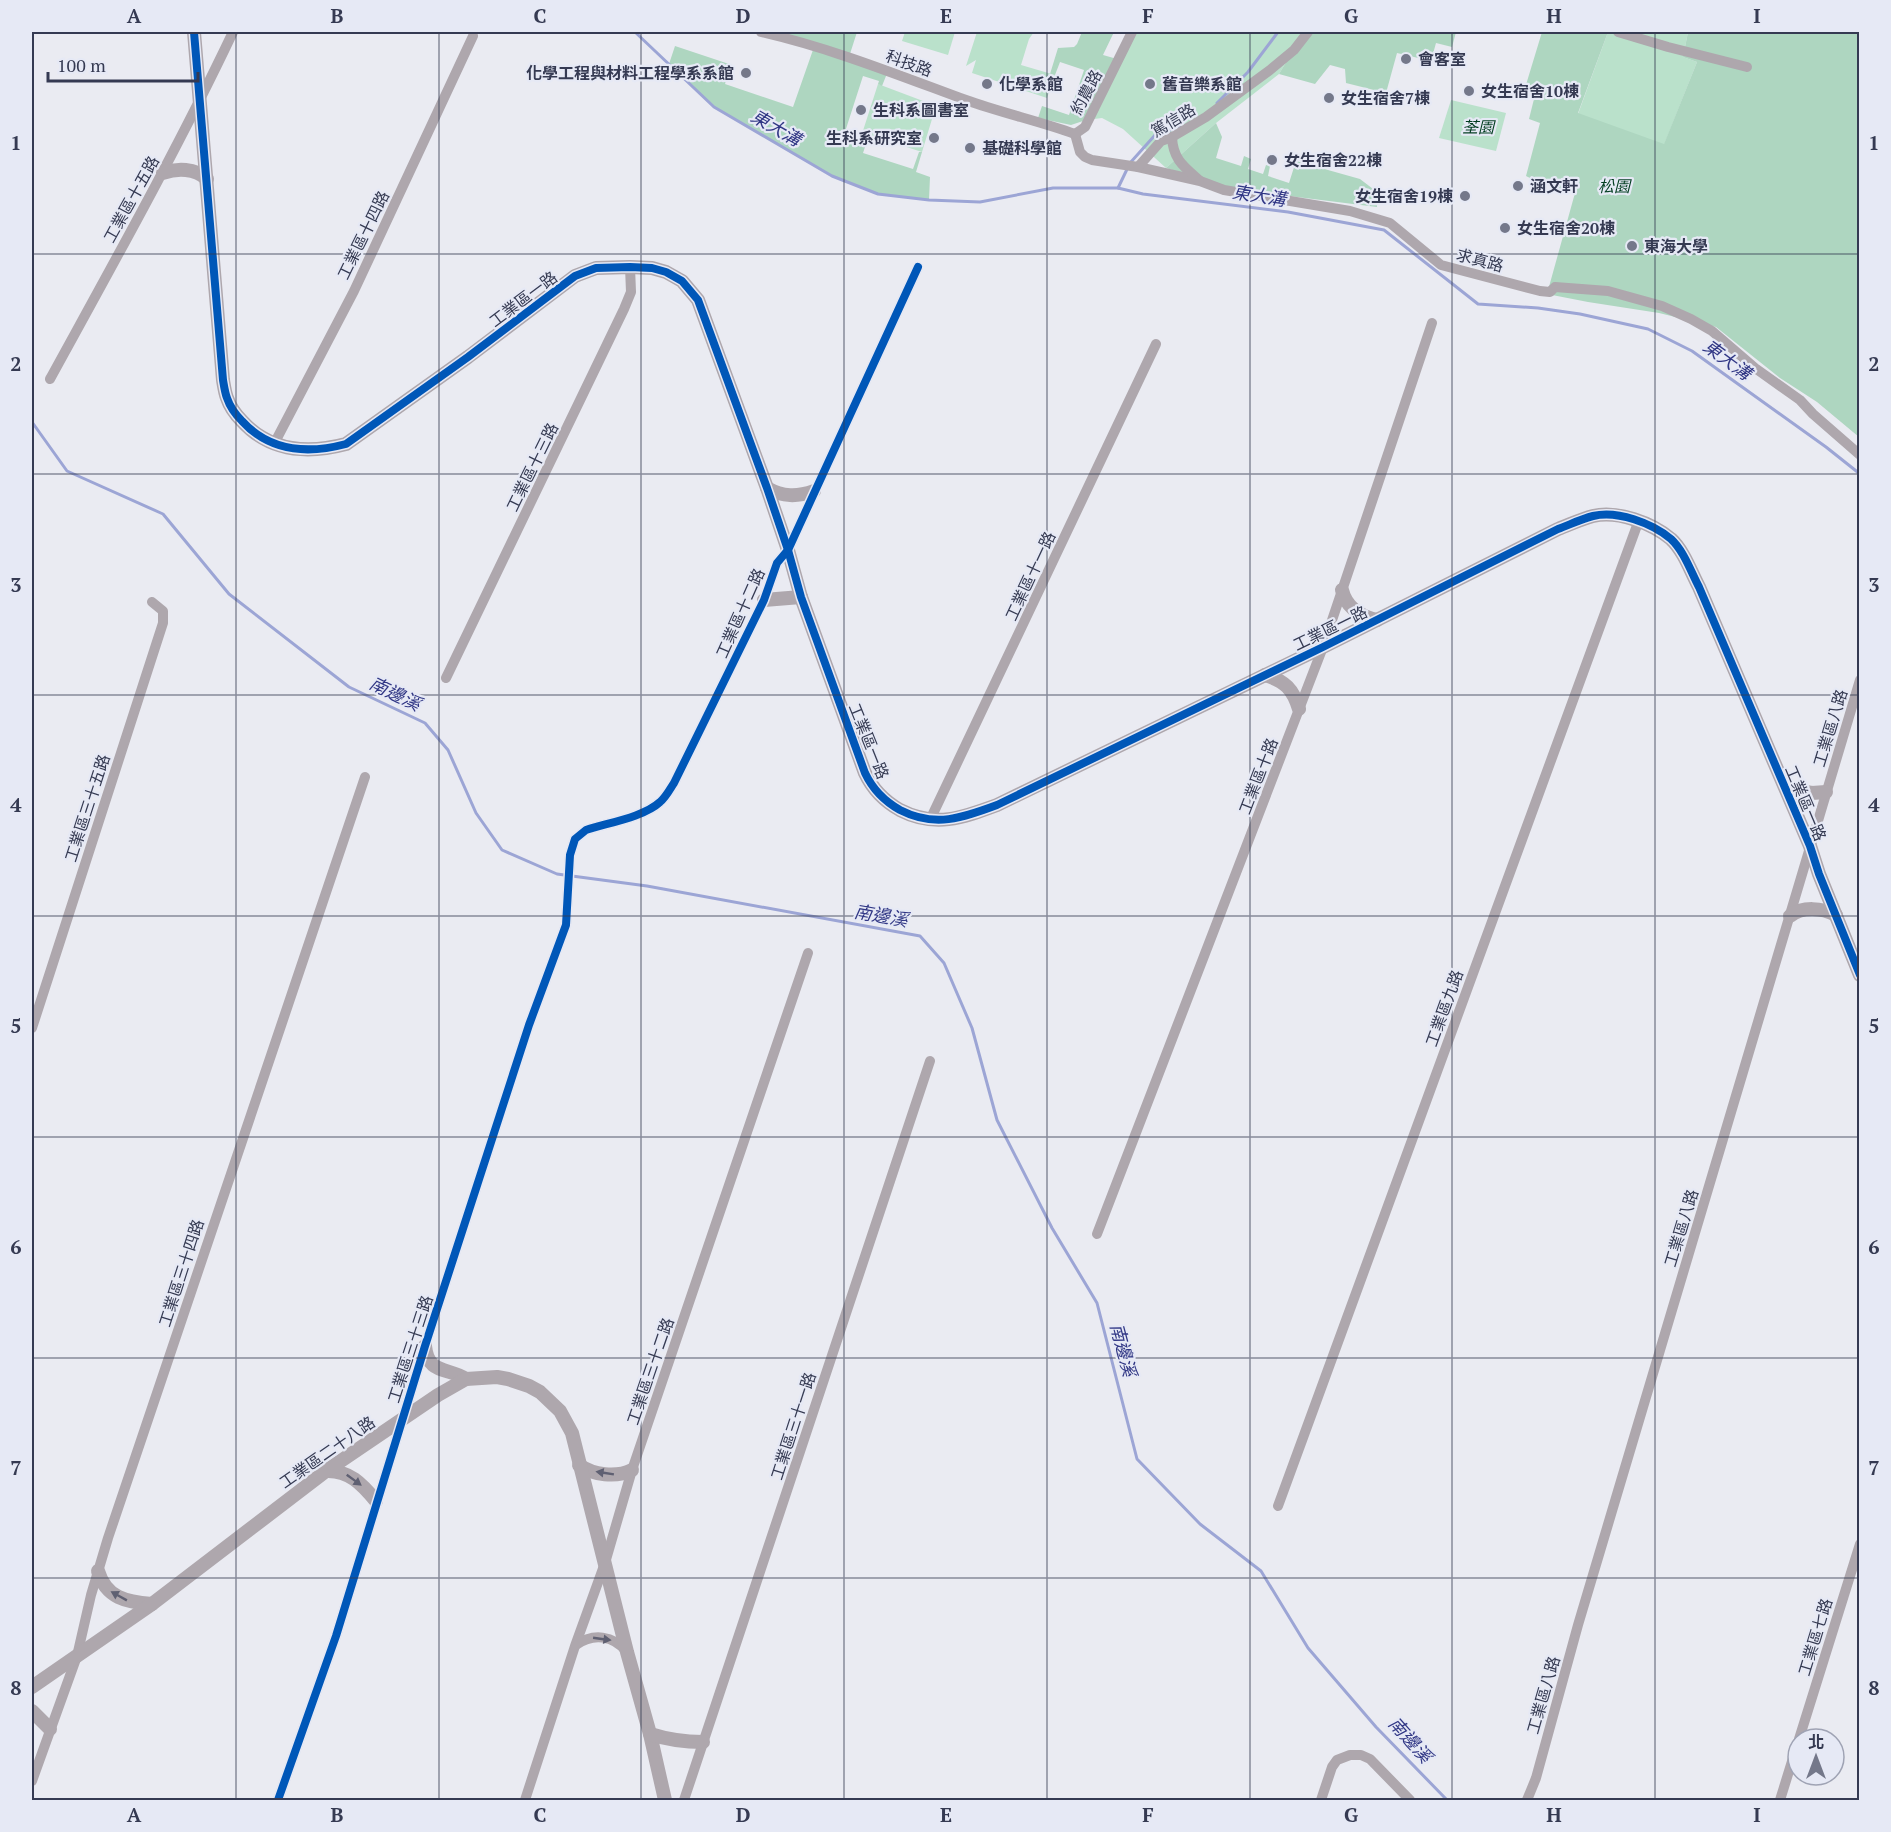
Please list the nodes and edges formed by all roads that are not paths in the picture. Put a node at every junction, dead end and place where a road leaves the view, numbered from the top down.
1 (194, 32) edge
2 (233, 32) edge
3 (761, 32) edge
4 (1132, 32) edge
5 (1308, 32) edge
6 (1618, 32) edge
7 (473, 36) dead end
8 (1747, 67) dead end
9 (201, 100) junction
10 (1045, 123) joint
11 (1075, 134) junction
12 (1172, 136) junction
13 (1138, 167) junction
14 (163, 173) junction
15 (207, 179) junction
16 (1200, 181) junction
17 (630, 267) junction
18 (918, 267) dead end
19 (1432, 323) dead end
20 (1156, 344) dead end
21 (50, 379) dead end
22 (274, 444) junction
23 (1860, 455) edge
24 (767, 488) junction
25 (814, 491) junction
26 (1640, 520) junction
27 (788, 550) junction
28 (1342, 590) junction
29 (801, 597) junction
30 (764, 600) junction
31 (152, 602) dead end
32 (1377, 620) junction
33 (1323, 647) junction
34 (1265, 675) junction
35 (446, 678) dead end
36 (1860, 680) edge
37 (1299, 709) junction
38 (365, 777) dead end
39 (1786, 789) junction
40 (1826, 792) junction
41 (930, 820) junction
42 (1810, 846) junction
43 (570, 855) joint
44 (1836, 915) junction
45 (1790, 916) junction
46 (808, 953) dead end
47 (1860, 975) edge
48 (32, 1028) edge
49 (930, 1061) dead end
50 (1098, 1234) dead end
51 (425, 1346) junction
52 (466, 1379) junction
53 (402, 1421) junction
54 (579, 1465) junction
55 (632, 1470) junction
56 (326, 1471) junction
57 (376, 1501) junction
58 (1278, 1506) dead end
59 (1860, 1544) edge
60 (605, 1563) junction
61 (98, 1571) junction
62 (152, 1604) junction
63 (576, 1646) junction
64 (627, 1652) junction
65 (77, 1656) junction
66 (32, 1687) edge
67 (32, 1711) edge
68 (1802, 1727) edge
69 (50, 1729) junction
70 (650, 1734) junction
71 (703, 1742) junction
72 (1786, 1780) edge
73 (32, 1781) edge
74 (278, 1800) edge
75 (525, 1800) edge
76 (665, 1800) edge
77 (684, 1800) edge
78 (1321, 1800) edge
79 (1410, 1800) edge
80 (1527, 1800) edge
81 (1780, 1800) edge

1 - 9 street, 工業區一路
2 - 9 street, 工業區十五路
3 - 10 street, 科技路
4 - 11 street, 約農路
5 - 12 street, 篤信路
6 - 8 street
7 - 22 street, 工業區十四路
9 - 14 street, 工業區十五路
9 - 15 street, 工業區一路
10 - 11 street, 約農路
11 - 13 street, 求真路
12 - 13 street, 篤信路
12 - 16 street
13 - 16 street, 求真路
14 - 15 street
14 - 21 street, 工業區十五路
15 - 22 street, 工業區一路
16 - 23 street, 求真路
17 - 22 street, 工業區一路
17 - 24 street, 工業區一路
17 - 35 street, 工業區十三路
18 - 25 street, 工業區十二路
19 - 28 street, 工業區十路
20 - 41 street, 工業區十一路
24 - 25 street
24 - 27 street, 工業區一路
25 - 27 street, 工業區十二路
26 - 32 street, 工業區一路
26 - 39 street, 工業區一路
26 - 58 street, 工業區九路
27 - 29 street, 工業區一路
27 - 30 street, 工業區十二路
28 - 32 street
28 - 33 street, 工業區十路
29 - 30 street
29 - 41 street, 工業區一路
30 - 43 street, 工業區十二路
31 - 48 street, 工業區三十五路
32 - 33 street, 工業區一路
33 - 34 street, 工業區一路
33 - 37 street, 工業區十路
34 - 37 street
34 - 41 street, 工業區一路
36 - 40 street, 工業區八路
37 - 50 street, 工業區十路
38 - 61 street, 工業區三十四路
39 - 40 street
39 - 42 street, 工業區一路
40 - 42 street, 工業區八路
42 - 44 street, 工業區一路
42 - 45 street, 工業區八路
43 - 51 street, 工業區三十三路
44 - 45 street
44 - 47 street, 工業區一路
45 - 80 street, 工業區八路
46 - 55 street, 工業區三十二路
49 - 71 street, 工業區三十一路
51 - 52 street
51 - 53 street, 工業區三十三路
52 - 53 street, 工業區二十八路
52 - 54 street, 工業區二十八路
53 - 56 street, 工業區二十八路
53 - 57 street, 工業區三十三路
55 -> 54 street
54 - 60 street, 工業區二十八路
55 - 60 street, 工業區三十二路
56 -> 57 street
56 - 62 street, 工業區二十八路
57 - 74 street, 工業區三十三路
59 - 68 street, 工業區七路
60 - 63 street, 工業區三十二路
60 - 64 street, 工業區二十八路
62 -> 61 street
61 - 65 street, 工業區三十四路
62 - 65 street, 工業區二十八路
63 -> 64 street
63 - 75 street, 工業區三十二路
64 - 70 street, 工業區二十八路
65 - 66 street, 工業區二十八路
65 - 69 street, 工業區三十四路
67 - 69 street
69 - 73 street, 工業區三十四路
70 - 71 street
70 - 76 street, 工業區二十八路
71 - 77 street, 工業區三十一路
72 - 81 street, 工業區七路
78 - 79 street

